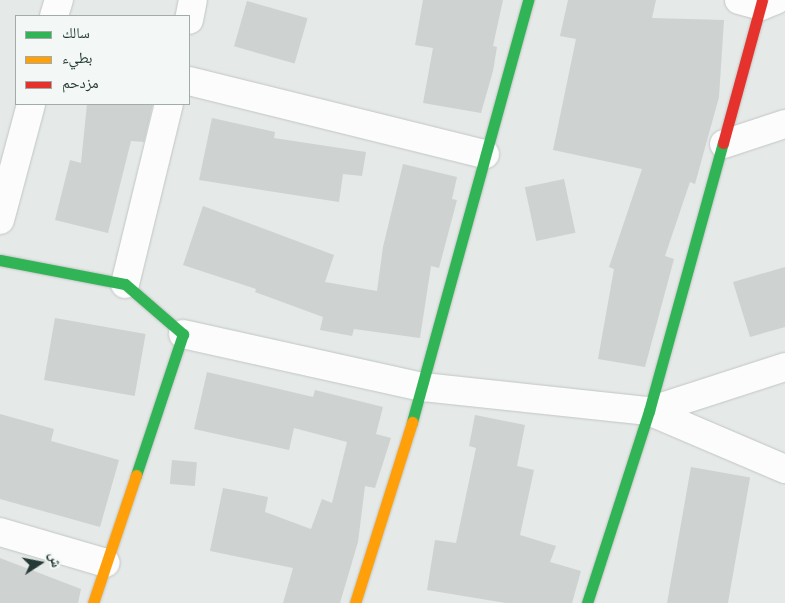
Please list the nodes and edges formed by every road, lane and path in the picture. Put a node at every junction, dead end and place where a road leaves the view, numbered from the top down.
1 (59, 0) edge
2 (193, 0) edge
3 (528, 0) edge
4 (760, 1) edge
5 (54, 15) edge
6 (190, 15) edge
7 (190, 81) edge
8 (31, 105) edge
9 (169, 105) edge
10 (785, 124) edge
11 (724, 144) junction
12 (486, 154) junction
13 (0, 220) edge
14 (0, 260) edge
15 (125, 284) junction
16 (183, 334) junction
17 (785, 367) edge
18 (424, 387) junction
19 (650, 411) junction
20 (785, 469) edge
21 (0, 532) edge
22 (106, 563) junction
23 (93, 603) edge
24 (355, 603) edge
25 (587, 603) edge

1 - 5 street
2 - 6 street
3 - 12 street
4 - 11 street
7 - 12 street
8 - 13 street
9 - 15 street
10 - 11 street
11 - 19 street
12 - 18 street
14 - 15 street
15 - 16 street
16 - 18 street
16 - 22 street
17 - 19 street
18 - 19 street
18 - 24 street
19 - 20 street
19 - 25 street
21 - 22 street
22 - 23 street

